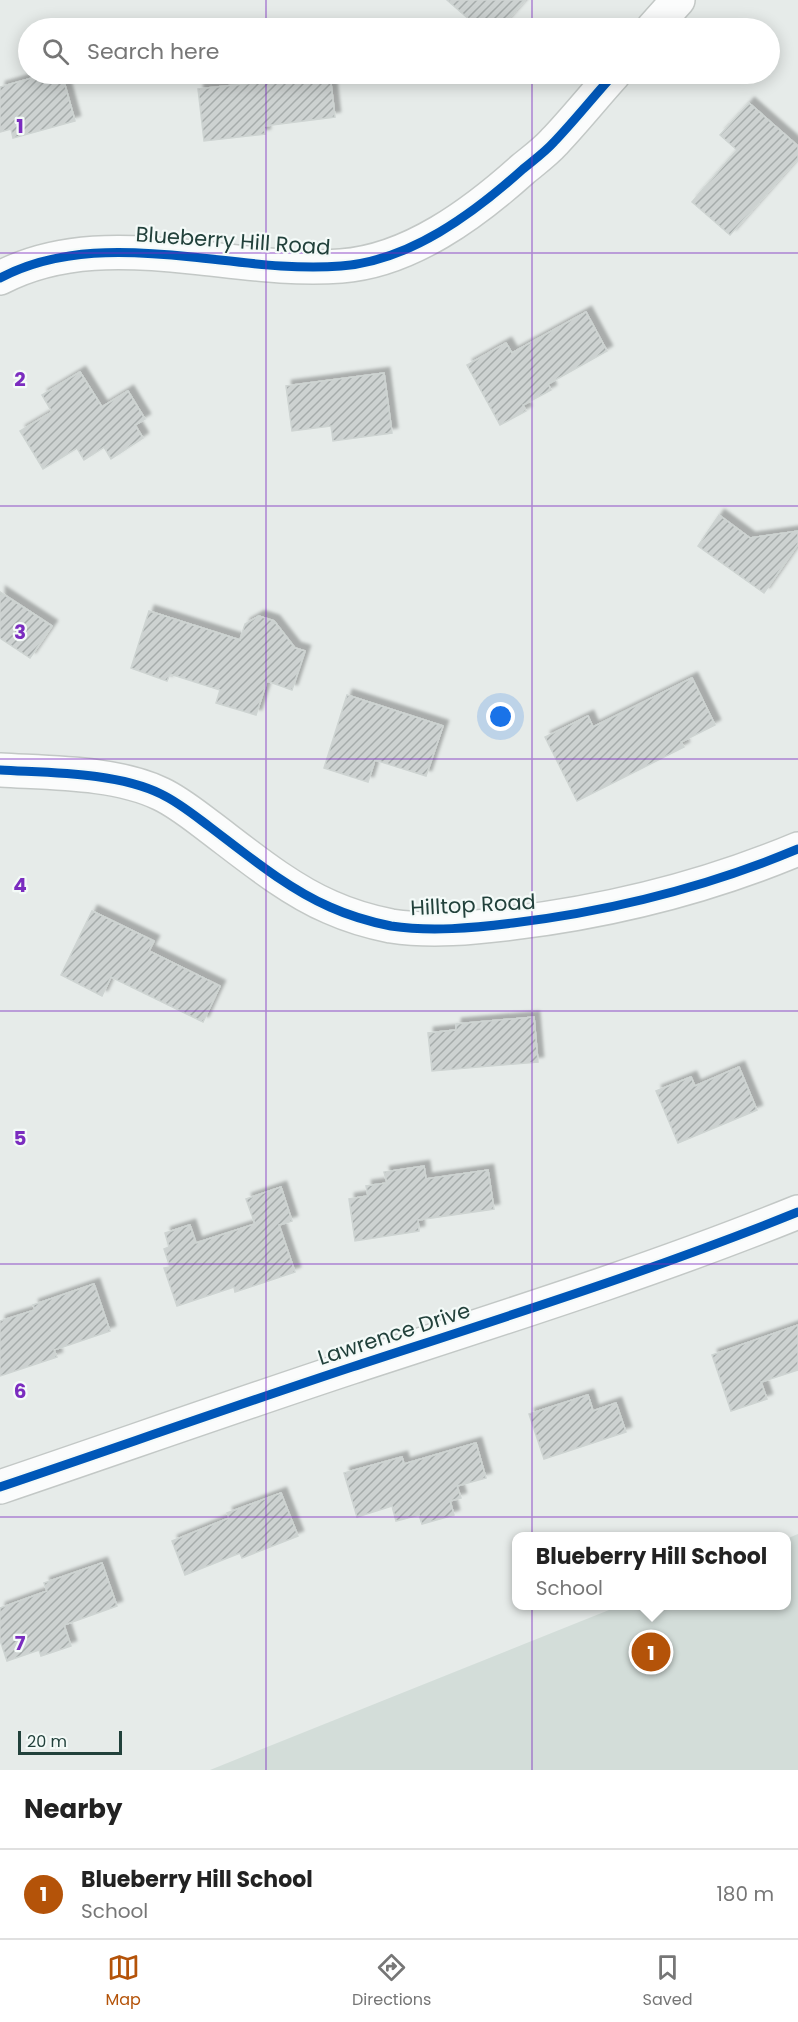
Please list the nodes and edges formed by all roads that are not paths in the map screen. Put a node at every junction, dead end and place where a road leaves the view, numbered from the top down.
1 (678, 0) edge
2 (662, 18) edge
3 (605, 84) edge
4 (0, 278) edge
5 (0, 770) edge
6 (798, 849) edge
7 (798, 1212) edge
8 (0, 1487) edge

1 - 2 street
3 - 4 street, Blueberry Hill Road
5 - 6 street, Hilltop Road
7 - 8 street, Lawrence Drive

